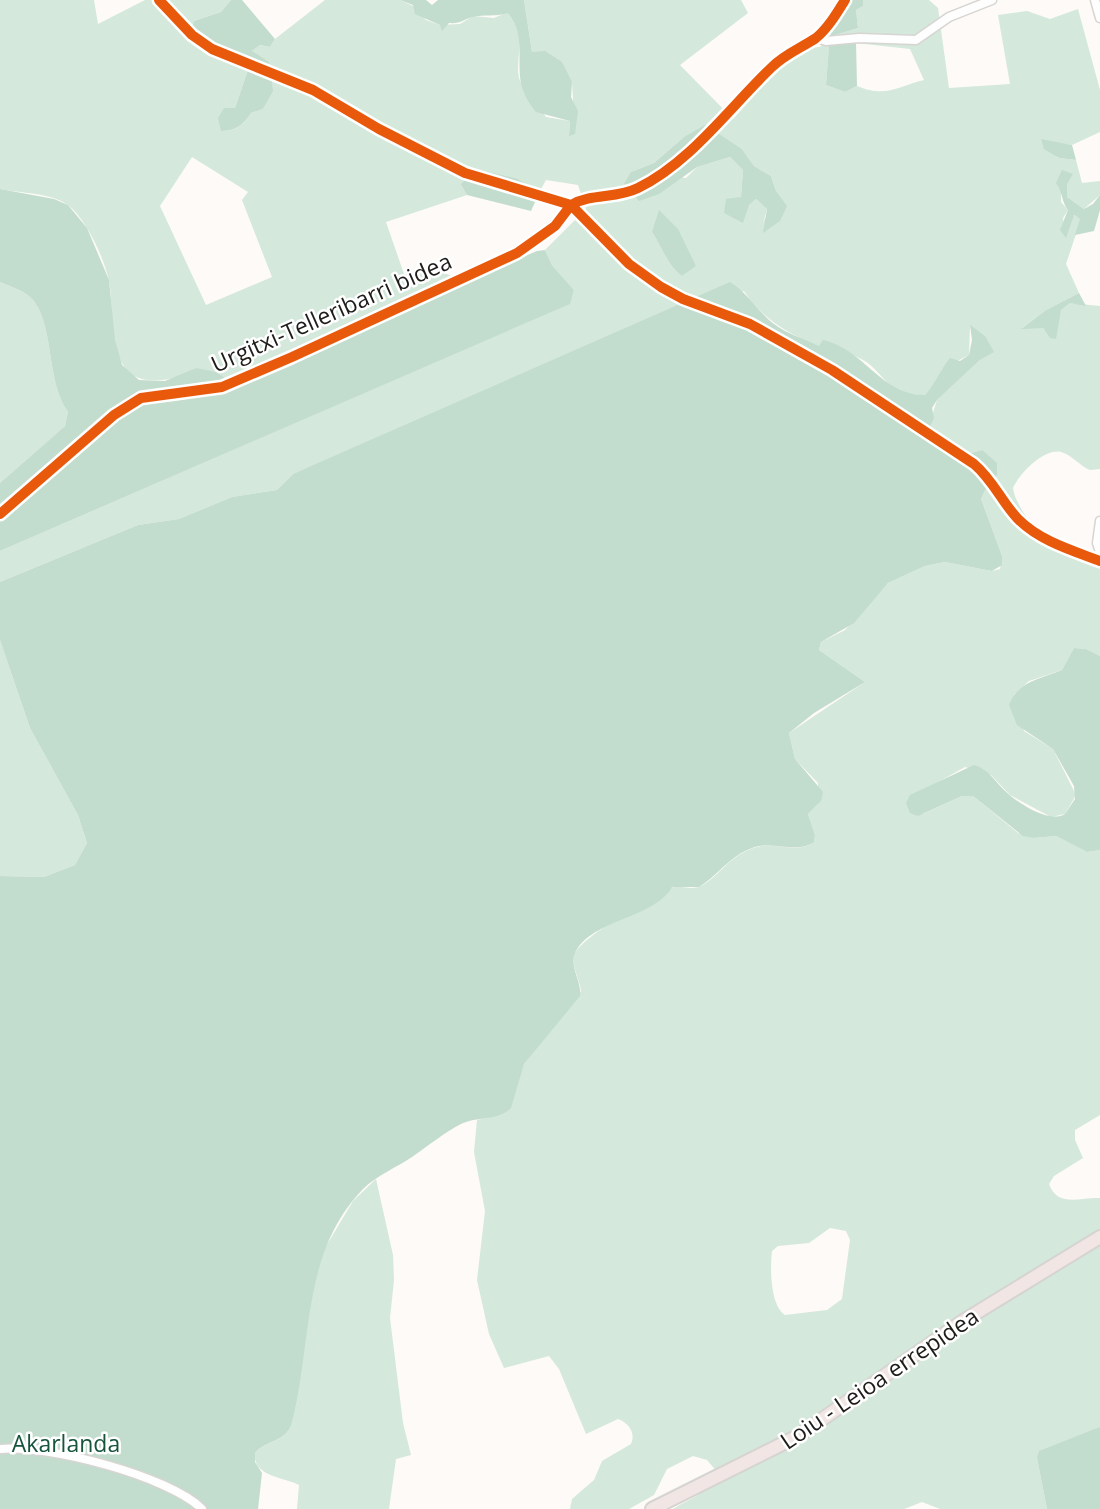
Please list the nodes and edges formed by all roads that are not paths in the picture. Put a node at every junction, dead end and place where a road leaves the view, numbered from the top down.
1 (159, 0) edge
2 (845, 0) edge
3 (992, 0) edge
4 (1095, 0) edge
5 (1100, 18) edge
6 (816, 38) junction
7 (572, 205) junction
8 (0, 514) edge
9 (1100, 521) edge
10 (1100, 552) edge
11 (1100, 561) edge
12 (1100, 1237) edge
13 (0, 1449) edge
14 (202, 1509) edge
15 (652, 1509) edge

1 - 7 street
2 - 6 street
3 - 6 street
4 - 5 street
6 - 7 street
7 - 8 street, Urgitxi-Telleribarri bidea
7 - 11 street
9 - 10 street
12 - 15 main road, Loiu - Leioa errepidea
13 - 14 street

